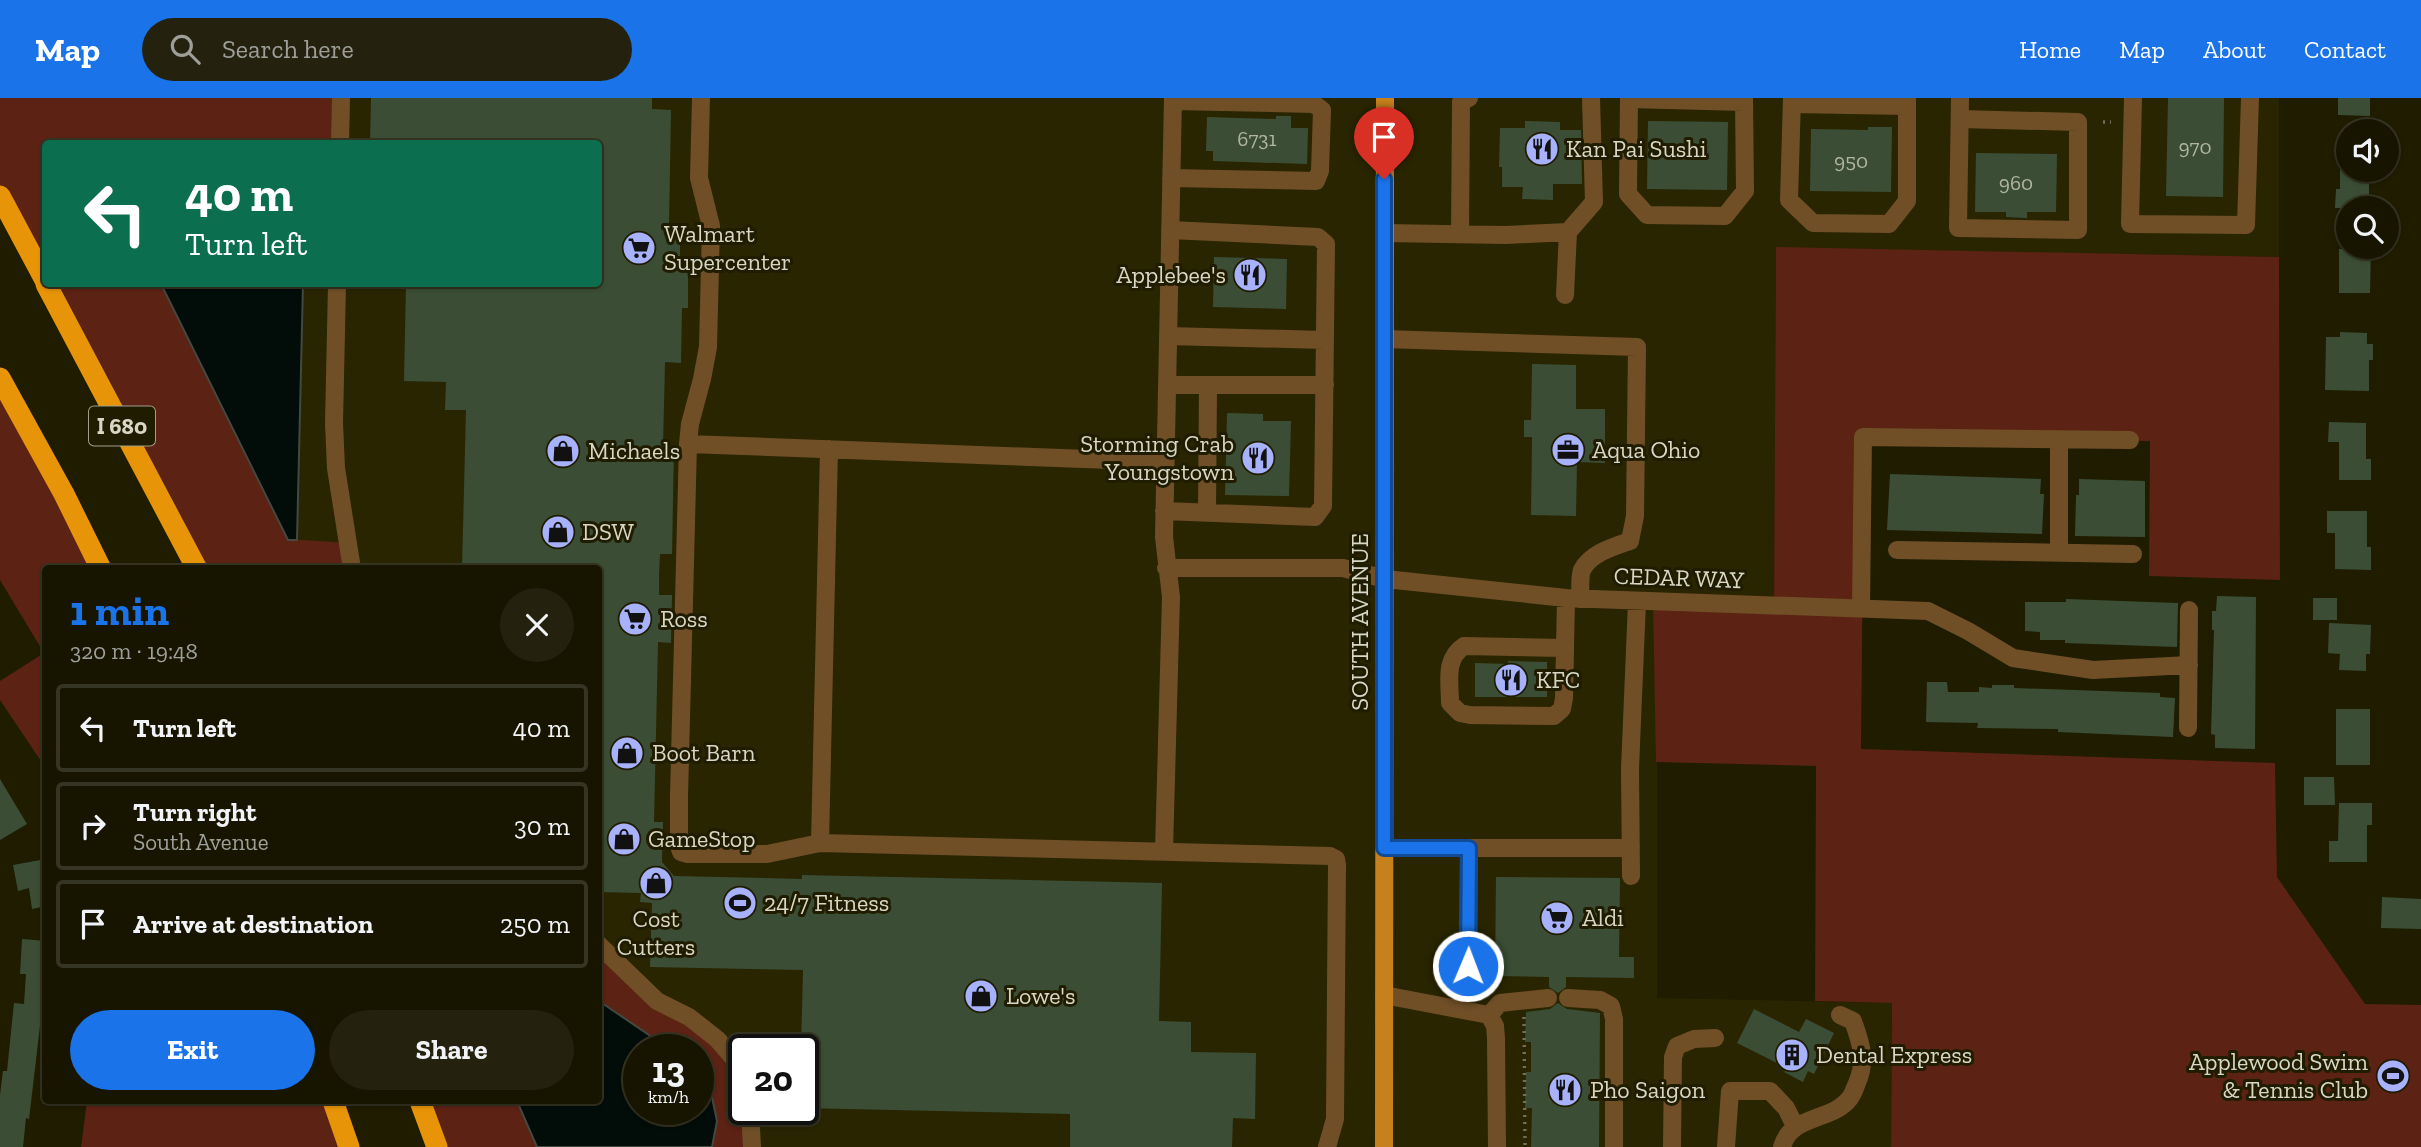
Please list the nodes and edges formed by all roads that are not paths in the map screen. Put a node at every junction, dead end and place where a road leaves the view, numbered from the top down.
1 (341, 98) edge
2 (701, 98) edge
3 (1385, 98) edge
4 (1469, 98) edge
5 (1591, 98) edge
6 (1629, 98) edge
7 (1960, 98) edge
8 (2133, 98) edge
9 (2250, 98) edge
10 (1173, 99) edge
11 (1744, 100) edge
12 (1792, 101) edge
13 (1907, 102) edge
14 (1960, 119) junction
15 (340, 140) edge
16 (1171, 178) junction
17 (0, 196) edge
18 (1170, 230) junction
19 (1568, 232) junction
20 (1384, 233) junction
21 (1460, 234) junction
22 (42, 275) edge
23 (48, 287) edge
24 (337, 287) edge
25 (1565, 295) dead end
26 (1168, 337) junction
27 (1384, 339) junction
28 (1325, 340) junction
29 (0, 378) edge
30 (1167, 385) junction
31 (1208, 385) junction
32 (1325, 385) junction
33 (2059, 440) junction
34 (2130, 440) dead end
35 (688, 444) junction
36 (829, 449) junction
37 (1165, 462) junction
38 (1164, 511) junction
39 (1207, 513) junction
40 (1897, 550) dead end
41 (2059, 553) junction
42 (2133, 554) dead end
43 (99, 565) edge
44 (195, 565) edge
45 (351, 565) edge
46 (1166, 568) junction
47 (1384, 579) junction
48 (1573, 598) junction
49 (1637, 601) junction
50 (1861, 608) junction
51 (2189, 610) dead end
52 (1564, 648) junction
53 (2189, 665) junction
54 (2188, 727) dead end
55 (820, 843) junction
56 (1384, 848) junction
57 (1469, 848) junction
58 (1631, 848) junction
59 (1164, 851) junction
60 (1631, 876) dead end
61 (602, 948) edge
62 (1468, 966) dead end
63 (1384, 995) junction
64 (1548, 998) dead end
65 (1568, 998) dead end
66 (1489, 1015) junction
67 (1840, 1015) dead end
68 (1716, 1038) dead end
69 (728, 1052) edge
70 (334, 1104) edge
71 (421, 1104) edge
72 (751, 1125) edge
73 (1795, 1126) junction
74 (349, 1147) edge
75 (437, 1147) edge
76 (752, 1147) edge
77 (1327, 1147) edge
78 (1384, 1147) edge
79 (1497, 1147) edge
80 (1614, 1147) edge
81 (1672, 1147) edge
82 (1726, 1147) edge
83 (1782, 1147) edge

1 - 15 street
2 - 35 street
3 - 20 main road, SOUTH AVENUE
4 - 21 street
5 - 19 street
6 - 11 street
6 - 11 street
7 - 14 street
8 - 9 street
10 - 16 street
10 - 16 street
12 - 13 street
12 - 13 street
14 - 14 street
16 - 18 street
17 - 22 highway, I 680
18 - 26 street
18 - 28 street
19 - 21 street
19 - 25 street
20 - 21 street
20 - 27 main road, SOUTH AVENUE
23 - 44 highway, I 680
24 - 45 street
26 - 28 street
26 - 30 street
27 - 47 main road, SOUTH AVENUE
27 - 48 street
28 - 32 street
29 - 43 highway
30 - 31 street
30 - 37 street
31 - 32 street
31 - 39 street
32 - 39 street
33 - 34 street
33 - 41 street
33 - 50 street
35 - 36 street
35 - 55 street
36 - 37 street
36 - 55 street
37 - 38 street
38 - 39 street
38 - 46 street
40 - 41 street
41 - 42 street
46 - 47 street, CEDAR WAY
46 - 59 street
47 - 48 street, CEDAR WAY
47 - 56 main road, SOUTH AVENUE
48 - 49 street, CEDAR WAY
48 - 52 street
49 - 50 street, CEDAR WAY
49 - 58 street
50 - 53 street, CEDAR WAY
51 - 53 street
52 - 52 street
53 - 54 street
55 - 59 street
56 - 57 street
56 - 63 main road, SOUTH AVENUE
57 - 58 street
57 - 62 street
58 - 60 street
59 - 77 street
61 - 69 street
63 - 66 street
63 - 78 main road, SOUTH AVENUE
64 - 66 street
65 - 80 street
66 - 79 street
67 - 73 street
68 - 81 street
70 - 74 highway
71 - 75 highway
72 - 76 street
73 - 82 street
73 - 83 street

